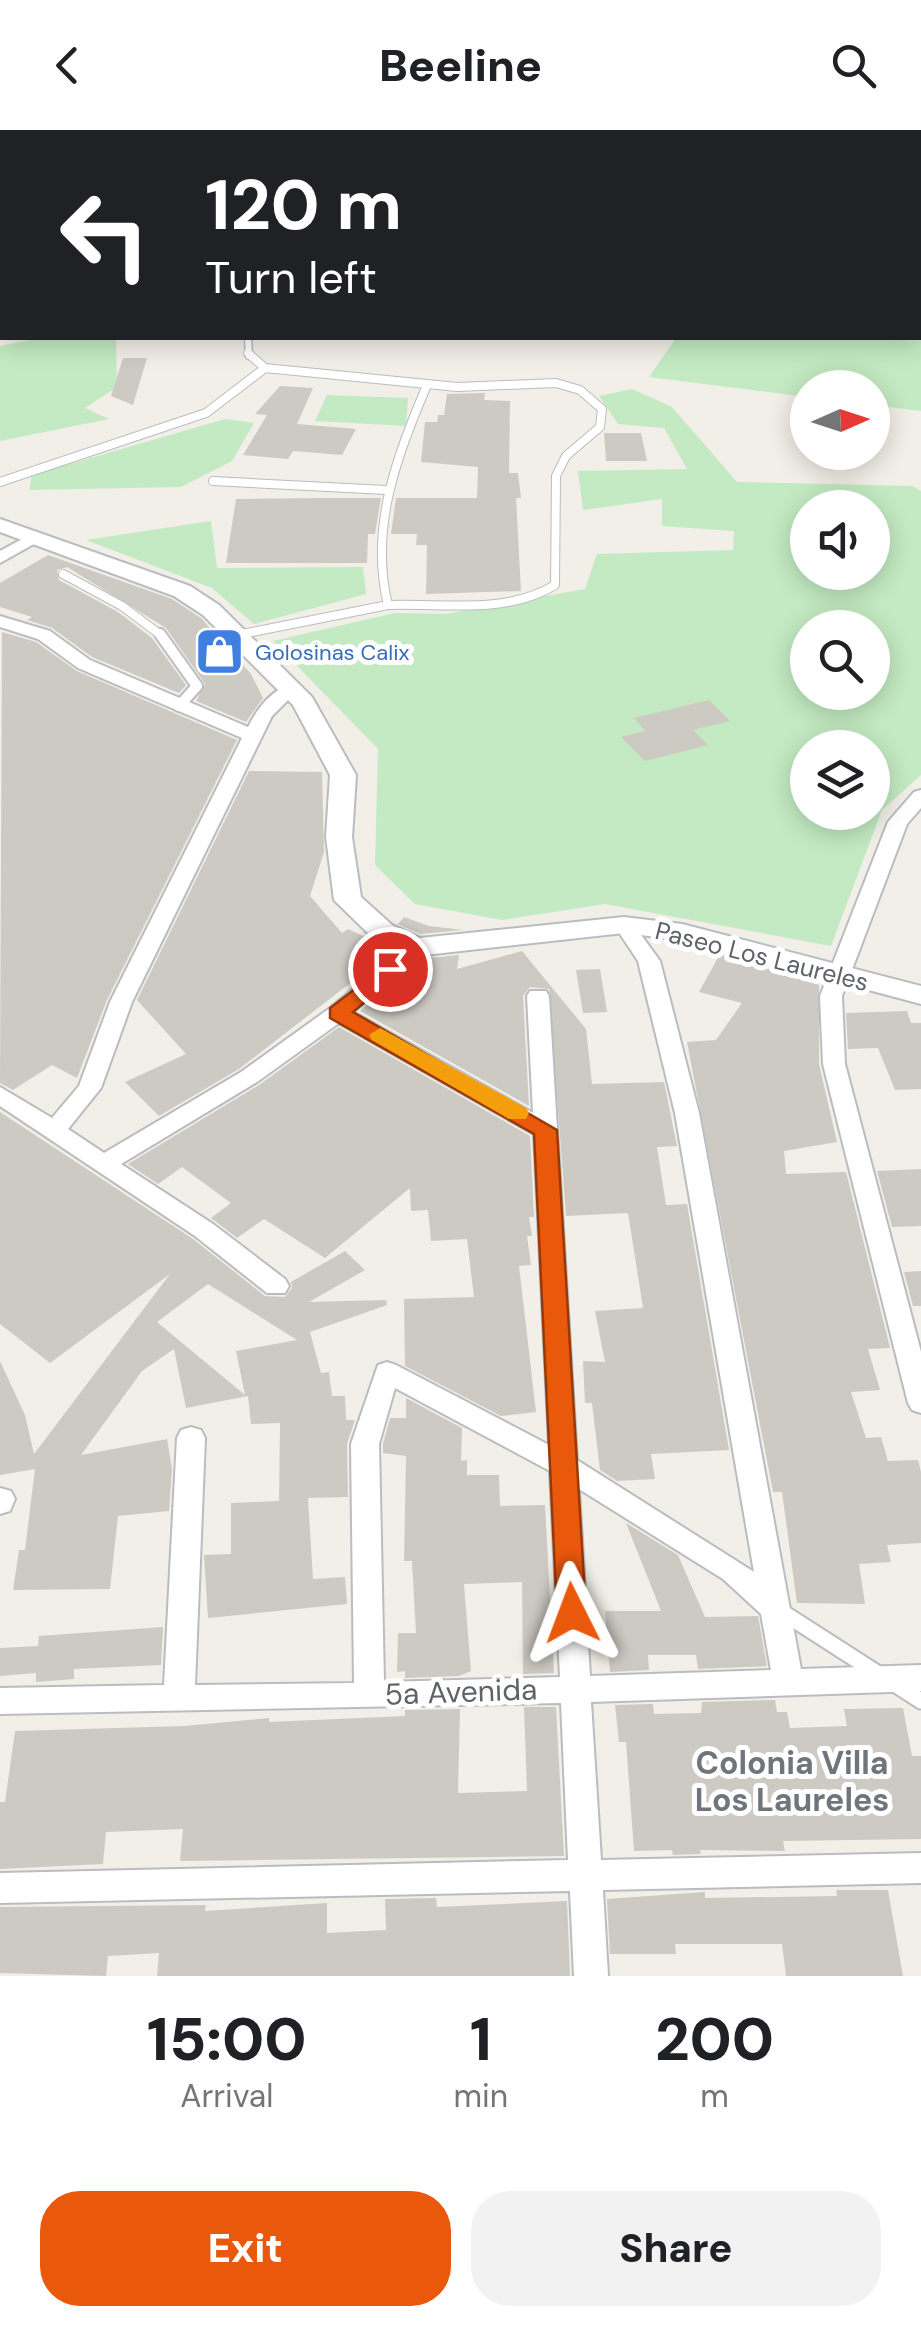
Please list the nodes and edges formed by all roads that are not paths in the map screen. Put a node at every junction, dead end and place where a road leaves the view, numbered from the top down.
1 (248, 340) edge
2 (264, 368) junction
3 (427, 384) junction
4 (213, 481) dead end
5 (0, 482) edge
6 (386, 490) junction
7 (0, 525) edge
8 (35, 538) junction
9 (0, 558) edge
10 (63, 574) dead end
11 (388, 605) junction
12 (0, 621) edge
13 (237, 635) junction
14 (290, 689) junction
15 (179, 706) junction
16 (255, 737) junction
17 (921, 796) edge
18 (624, 925) junction
19 (416, 947) junction
20 (840, 974) junction
21 (921, 995) edge
22 (538, 996) dead end
23 (338, 1013) junction
24 (0, 1096) edge
25 (546, 1130) junction
26 (54, 1132) junction
27 (103, 1164) junction
28 (276, 1286) dead end
29 (921, 1403) edge
30 (192, 1438) dead end
31 (564, 1465) junction
32 (775, 1608) junction
33 (921, 1678) edge
34 (887, 1680) junction
35 (788, 1681) junction
36 (576, 1687) junction
37 (369, 1696) junction
38 (178, 1697) junction
39 (0, 1700) edge
40 (921, 1702) edge
41 (921, 1868) edge
42 (586, 1876) junction
43 (0, 1888) edge
44 (591, 1976) edge

1 - 2 lane
2 - 3 lane
2 - 5 lane
3 - 6 lane
3 - 11 lane
4 - 6 lane
6 - 11 lane
7 - 8 street
8 - 9 street
8 - 13 street
10 - 15 lane
11 - 13 lane
12 - 15 street
13 - 14 street
14 - 16 street
14 - 19 street
15 - 16 street
16 - 26 street
17 - 20 street
18 - 19 street, Paseo Los Laureles
18 - 20 street, Paseo Los Laureles
18 - 32 street
19 - 23 street
20 - 21 street, Paseo Los Laureles
20 - 29 street
22 - 25 street
23 - 25 street
23 - 27 street
24 - 26 street
25 - 31 street
26 - 27 street
27 - 28 street
30 - 38 street
31 - 32 street
31 - 36 street
31 - 37 street
32 - 34 lane
32 - 35 street
33 - 34 street, 5a Avenida
34 - 35 street, 5a Avenida
34 - 40 lane
35 - 36 street, 5a Avenida
36 - 37 street, 5a Avenida
36 - 42 street
37 - 38 street, 5a Avenida
38 - 39 street, 5a Avenida
41 - 42 street
42 - 43 street
42 - 44 street

